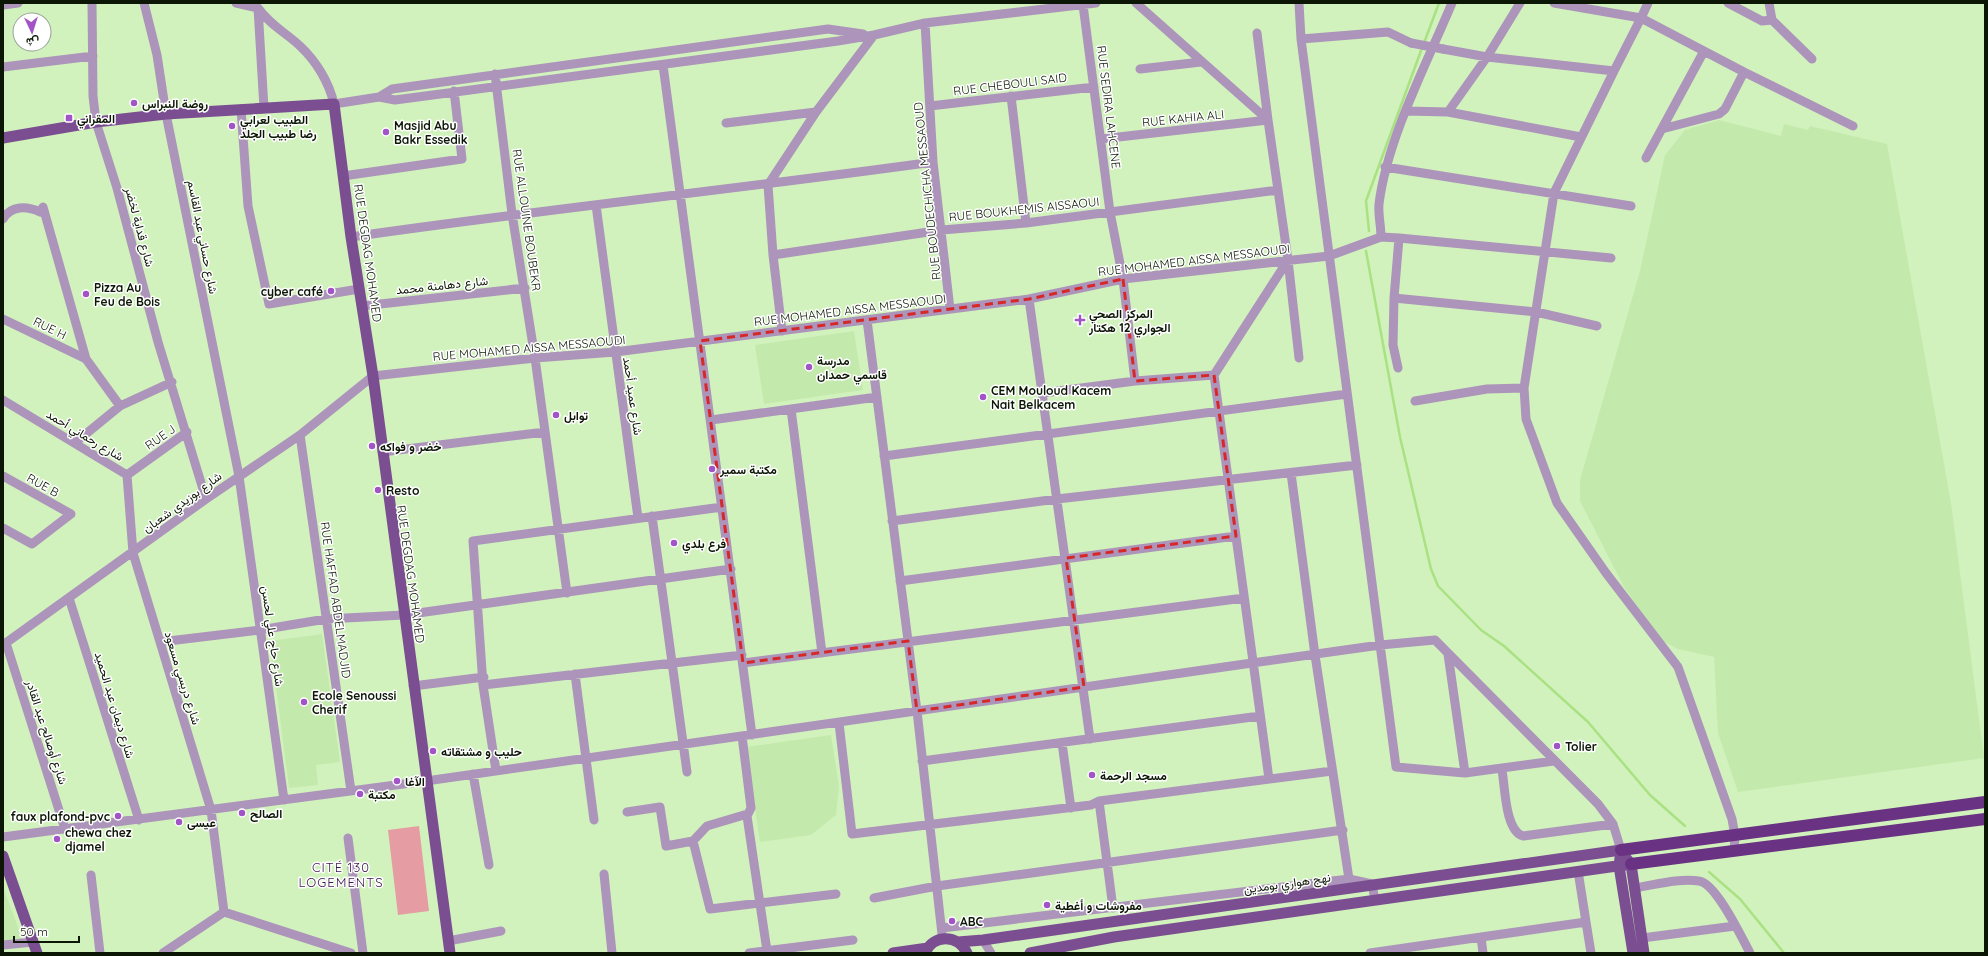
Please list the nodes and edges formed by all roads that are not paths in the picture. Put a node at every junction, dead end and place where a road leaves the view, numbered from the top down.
1 (18, 3) edge
2 (92, 3) edge
3 (144, 3) edge
4 (236, 3) edge
5 (1096, 3) edge
6 (1136, 3) edge
7 (1299, 3) edge
8 (1452, 3) edge
9 (1520, 3) edge
10 (1554, 3) edge
11 (1648, 3) edge
12 (1728, 3) edge
13 (1769, 3) edge
14 (3, 4) edge
15 (1084, 5) junction
16 (258, 8) junction
17 (1641, 18) junction
18 (1772, 20) junction
19 (925, 23) junction
20 (1257, 32) dead end
21 (874, 35) junction
22 (1301, 39) junction
23 (1704, 51) junction
24 (93, 56) junction
25 (1487, 57) junction
26 (1812, 59) dead end
27 (1201, 62) junction
28 (663, 65) junction
29 (3, 67) edge
30 (1140, 69) dead end
31 (1614, 71) junction
32 (1744, 72) junction
33 (495, 74) junction
34 (498, 85) junction
35 (1094, 87) junction
36 (454, 91) junction
37 (1011, 96) junction
38 (379, 97) junction
39 (334, 104) junction
40 (930, 106) junction
41 (264, 108) junction
42 (241, 109) junction
43 (1406, 111) junction
44 (816, 112) junction
45 (1448, 112) junction
46 (166, 114) junction
47 (1268, 120) junction
48 (96, 122) junction
49 (726, 123) dead end
50 (1853, 126) dead end
51 (1662, 129) junction
52 (1581, 136) junction
53 (3, 138) edge
54 (1101, 139) junction
55 (1646, 158) dead end
56 (933, 162) junction
57 (1385, 167) junction
58 (344, 176) junction
59 (768, 185) junction
60 (1278, 190) junction
61 (1554, 193) junction
62 (680, 196) junction
63 (596, 205) junction
64 (1631, 206) dead end
65 (1110, 212) junction
66 (512, 214) junction
67 (3, 218) edge
68 (1026, 223) junction
69 (942, 230) junction
70 (351, 237) junction
71 (1381, 237) junction
72 (1399, 238) junction
73 (1545, 251) junction
74 (773, 255) junction
75 (1329, 256) junction
76 (1611, 258) dead end
77 (1288, 260) junction
78 (1123, 279) junction
79 (525, 288) junction
80 (359, 289) junction
81 (1394, 298) junction
82 (1029, 299) junction
83 (362, 306) junction
84 (950, 309) junction
85 (1536, 312) junction
86 (3, 319) edge
87 (867, 320) junction
88 (1597, 326) dead end
89 (782, 331) junction
90 (700, 341) junction
91 (615, 352) junction
92 (536, 358) junction
93 (1299, 358) dead end
94 (86, 359) junction
95 (1398, 368) dead end
96 (1214, 374) junction
97 (373, 376) junction
98 (1136, 381) junction
99 (172, 382) junction
100 (1524, 388) junction
101 (1043, 393) junction
102 (1347, 394) junction
103 (877, 397) junction
104 (3, 400) edge
105 (1415, 401) dead end
106 (120, 406) junction
107 (791, 409) junction
108 (1219, 410) junction
109 (711, 420) junction
110 (187, 432) junction
111 (545, 432) junction
112 (1048, 434) junction
113 (300, 435) junction
114 (76, 442) junction
115 (382, 452) junction
116 (884, 456) junction
117 (1357, 465) junction
118 (1291, 472) junction
119 (127, 475) junction
120 (3, 476) edge
121 (239, 476) junction
122 (1228, 480) junction
123 (206, 498) junction
124 (1057, 499) junction
125 (722, 507) junction
126 (652, 516) junction
127 (638, 518) junction
128 (892, 521) junction
129 (3, 528) edge
130 (560, 528) junction
131 (1236, 536) junction
132 (133, 553) junction
133 (1066, 558) junction
134 (731, 569) junction
135 (661, 579) junction
136 (900, 581) junction
137 (567, 593) junction
138 (69, 598) junction
139 (1244, 598) junction
140 (478, 605) junction
141 (404, 615) junction
142 (326, 619) junction
143 (1075, 622) junction
144 (260, 630) junction
145 (908, 641) junction
146 (160, 642) junction
147 (5, 644) edge
148 (1380, 645) junction
149 (822, 653) junction
150 (1448, 654) junction
151 (1315, 655) junction
152 (742, 659) junction
153 (672, 663) junction
154 (1252, 663) junction
155 (575, 674) junction
156 (484, 681) junction
157 (413, 686) junction
158 (1084, 687) junction
159 (917, 711) junction
160 (1260, 716) junction
161 (839, 723) junction
162 (752, 735) junction
163 (742, 736) junction
164 (1090, 739) junction
165 (1062, 742) junction
166 (683, 744) junction
167 (585, 758) junction
168 (922, 761) junction
169 (1554, 761) junction
170 (1502, 770) junction
171 (496, 771) junction
172 (1332, 771) junction
173 (687, 772) dead end
174 (1465, 773) junction
175 (473, 774) junction
176 (1269, 779) junction
177 (426, 781) junction
178 (351, 791) junction
179 (284, 800) junction
180 (1099, 801) junction
181 (1985, 802) edge
182 (1071, 808) junction
183 (211, 810) junction
184 (627, 812) dead end
185 (747, 816) junction
186 (1985, 819) edge
187 (139, 820) junction
188 (594, 820) dead end
189 (930, 824) junction
190 (1613, 824) junction
191 (1790, 828) junction
192 (65, 829) junction
193 (1343, 830) junction
194 (1735, 836) junction
195 (3, 837) edge
196 (348, 838) dead end
197 (693, 841) junction
198 (1792, 844) junction
199 (1621, 850) junction
200 (1734, 851) junction
201 (3, 856) edge
202 (1107, 862) junction
203 (489, 865) dead end
204 (1625, 865) junction
205 (1578, 871) junction
206 (604, 874) dead end
207 (91, 875) dead end
208 (1349, 879) junction
209 (1372, 884) junction
210 (937, 886) junction
211 (1634, 888) junction
212 (836, 894) dead end
213 (874, 898) dead end
214 (1375, 900) junction
215 (760, 902) junction
216 (1113, 908) junction
217 (224, 912) junction
218 (1586, 922) junction
219 (1735, 926) junction
220 (501, 931) dead end
221 (942, 933) junction
222 (1481, 937) junction
223 (1642, 938) junction
224 (853, 940) dead end
225 (983, 940) junction
226 (33, 942) junction
227 (448, 942) junction
228 (958, 942) junction
229 (3, 946) edge
230 (926, 950) edge
231 (767, 951) junction
232 (37, 953) edge
233 (100, 953) edge
234 (163, 953) edge
235 (351, 953) edge
236 (363, 953) edge
237 (450, 953) edge
238 (612, 953) edge
239 (749, 953) edge
240 (893, 953) edge
241 (966, 953) edge
242 (991, 953) edge
243 (1030, 953) edge
244 (1371, 953) edge
245 (1483, 953) edge
246 (1591, 953) edge
247 (1633, 953) edge
248 (1644, 953) edge
249 (1750, 953) edge

1 - 14 street
2 - 24 street, شارع قداية لخضر
3 - 46 street, شارع حساني عبد القاسم
4 - 16 street
5 - 15 street
6 - 27 street
7 - 22 street
8 - 43 street
9 - 25 street
10 - 17 street
11 - 17 street
12 - 18 street
13 - 18 street
15 - 19 street
15 - 35 street, RUE SEDIRA LAHCENE
16 - 39 street
16 - 41 street
17 - 23 street
17 - 31 street
18 - 26 street
19 - 21 street
19 - 40 street, RUE BOUDECHICHA MESSAOUD
20 - 47 street
21 - 28 street
21 - 33 street
21 - 44 street
22 - 25 street, bridge
22 - 75 street
23 - 32 street
23 - 51 street
24 - 29 street
24 - 48 street, شارع قداية لخضر
25 - 31 street
25 - 45 street
27 - 30 street
27 - 47 street
28 - 34 street
28 - 62 street
31 - 52 street
32 - 50 street
32 - 51 street
33 - 34 street, RUE ALLOUINE BOUBEKR
33 - 38 street
34 - 36 street
34 - 66 street, RUE ALLOUINE BOUBEKR
35 - 37 street, RUE CHEBOULI SAID
35 - 54 street, RUE SEDIRA LAHCENE
36 - 38 street
36 - 58 street
37 - 40 street, RUE CHEBOULI SAID
37 - 68 street
38 - 39 street
39 - 41 main road
39 - 58 main road, RUE DEGDAG MOHAMED
40 - 56 street, RUE BOUDECHICHA MESSAOUD
41 - 42 main road
42 - 46 main road
42 - 80 street
43 - 45 street
43 - 57 street
44 - 49 street
44 - 59 street
45 - 52 street
46 - 48 main road
46 - 121 street, شارع حساني عبد القاسم
47 - 54 street, RUE KAHIA ALI
47 - 60 street
48 - 53 main road
48 - 99 street, شارع قداية لخضر
51 - 55 street
52 - 61 street
54 - 65 street, RUE SEDIRA LAHCENE
56 - 59 street
56 - 69 street, RUE BOUDECHICHA MESSAOUD
57 - 61 street
57 - 71 street
58 - 70 main road, RUE DEGDAG MOHAMED
59 - 62 street
59 - 74 street
60 - 65 street, RUE BOUKHEMIS AISSAOUI
60 - 77 street
61 - 64 street
61 - 73 street
62 - 63 street
62 - 90 street
63 - 66 street
63 - 91 street, شارع عميد أحمد
65 - 68 street, RUE BOUKHEMIS AISSAOUI
65 - 78 street, RUE SEDIRA LAHCENE
66 - 70 street
66 - 79 street, RUE ALLOUINE BOUBEKR
67 - 94 street
68 - 69 street, RUE BOUKHEMIS AISSAOUI
69 - 74 street, RUE BOUKHEMIS AISSAOUI
69 - 84 street, RUE BOUDECHICHA MESSAOUD
70 - 80 main road, RUE DEGDAG MOHAMED
71 - 72 street
71 - 75 street, RUE MOHAMED AISSA MESSAOUDI
72 - 73 street
72 - 81 street
73 - 76 street
73 - 85 street
74 - 89 street
75 - 77 street, RUE MOHAMED AISSA MESSAOUDI
75 - 102 street
77 - 78 street, RUE MOHAMED AISSA MESSAOUDI
77 - 93 street
77 - 96 street
78 - 82 street, RUE MOHAMED AISSA MESSAOUDI
78 - 98 street, RUE SEDIRA LAHCENE
79 - 83 street, شارع دهامنة محمد
79 - 92 street, RUE ALLOUINE BOUBEKR
80 - 83 main road, RUE DEGDAG MOHAMED
81 - 85 street
81 - 95 street
82 - 84 street, RUE MOHAMED AISSA MESSAOUDI
82 - 101 street
83 - 97 main road, RUE DEGDAG MOHAMED
84 - 87 street, RUE MOHAMED AISSA MESSAOUDI
85 - 88 street
85 - 100 street
86 - 94 street, RUE H
87 - 89 street, RUE MOHAMED AISSA MESSAOUDI
87 - 103 street
89 - 90 street, RUE MOHAMED AISSA MESSAOUDI
90 - 91 street, RUE MOHAMED AISSA MESSAOUDI
90 - 109 street
91 - 92 street, RUE MOHAMED AISSA MESSAOUDI
91 - 127 street, شارع عميد أحمد
92 - 97 street, RUE MOHAMED AISSA MESSAOUDI
92 - 111 street, RUE ALLOUINE BOUBEKR
94 - 106 street
96 - 98 street
96 - 108 street
97 - 113 street, شارع بوزيدي شعبان
97 - 115 main road, RUE DEGDAG MOHAMED
98 - 101 street
99 - 106 street
99 - 110 street, شارع قداية لخضر
100 - 105 street
100 - 194 street
101 - 112 street
102 - 108 street
102 - 117 street
103 - 107 street
103 - 116 street
104 - 114 street, شارع رحماني أحمد
106 - 114 street
107 - 109 street
107 - 149 street
108 - 112 street
108 - 122 street
109 - 125 street
110 - 119 street, RUE J
110 - 123 street, شارع قداية لخضر
111 - 115 street
111 - 130 street, RUE ALLOUINE BOUBEKR
112 - 116 street
112 - 124 street
113 - 121 street, شارع بوزيدي شعبان
113 - 142 street, RUE HAFFAD ABDELMADJID
114 - 119 street, شارع رحماني أحمد
115 - 141 main road, RUE DEGDAG MOHAMED
116 - 128 street
117 - 118 street
117 - 148 street
118 - 122 street
118 - 151 street
119 - 132 street, شارع رحماني أحمد
120 - 129 street, RUE B
121 - 123 street, شارع بوزيدي شعبان
121 - 144 street, شارع حاج علي لحسن
122 - 124 street
122 - 131 street
123 - 132 street, شارع بوزيدي شعبان
124 - 128 street
124 - 133 street
125 - 126 street
125 - 134 street
126 - 127 street
126 - 135 street
127 - 130 street
128 - 136 street
130 - 137 street, RUE ALLOUINE BOUBEKR
130 - 140 street
131 - 133 street
131 - 139 street
132 - 138 street, شارع بوزيدي شعبان
132 - 146 street, شارع دريسي مسعود
133 - 136 street
133 - 143 street
134 - 135 street
134 - 152 street
135 - 137 street
135 - 153 street
136 - 145 street
137 - 140 street
138 - 147 street, شارع بوزيدي شعبان
138 - 187 street, شارع ديمان عبد الحميد
139 - 143 street
139 - 154 street
140 - 141 street
140 - 156 street
141 - 142 street
141 - 157 main road, RUE DEGDAG MOHAMED
142 - 144 street
142 - 178 street, RUE HAFFAD ABDELMADJID
143 - 145 street
143 - 158 street
144 - 146 street
144 - 179 street, شارع حاج علي لحسن
145 - 149 street
145 - 159 street
146 - 183 street, شارع دريسي مسعود
147 - 192 street, شارع أوصالح عبد القادر
148 - 150 street
148 - 151 street
148 - 174 street
149 - 152 street
150 - 169 street
150 - 174 street
151 - 154 street
151 - 172 street
152 - 153 street
152 - 162 street
153 - 155 street
153 - 166 street
154 - 158 street
154 - 160 street
155 - 156 street
155 - 167 street
156 - 157 street
156 - 171 street
157 - 177 main road, RUE DEGDAG MOHAMED
158 - 159 street
158 - 164 street
159 - 161 street
159 - 168 street
160 - 164 street
160 - 176 street
161 - 162 street
161 - 189 street
162 - 163 street
163 - 166 street
163 - 185 street
164 - 165 street
165 - 168 street
165 - 182 street
166 - 167 street
166 - 173 street
167 - 171 street
167 - 188 street
168 - 189 street
169 - 170 street
169 - 190 street
170 - 174 street
170 - 190 street
171 - 175 street
172 - 176 street
172 - 193 street
175 - 177 street
175 - 203 street
176 - 180 street
177 - 178 street
177 - 227 main road, RUE DEGDAG MOHAMED
178 - 179 street
179 - 183 street
180 - 182 street
180 - 202 street
181 - 191 highway
182 - 189 street
183 - 187 street
183 - 217 street, شارع دريسي مسعود
184 - 197 street
185 - 197 street
185 - 215 street
186 - 198 highway
187 - 192 street
189 - 210 street
190 - 199 street
191 - 194 highway
191 - 198 highway
192 - 195 street
193 - 202 street
193 - 208 street
194 - 199 highway
194 - 200 street
196 - 236 street
197 - 215 street
198 - 200 highway
199 - 204 main road
199 - 209 main road, نهج هواري بومدين
200 - 204 highway
201 - 226 main road
202 - 210 street
202 - 216 street
204 - 205 main road
204 - 211 main road
204 - 247 main road
205 - 214 main road
205 - 218 street
206 - 238 street
207 - 233 street
208 - 209 street
208 - 216 street
209 - 214 street
209 - 225 main road, نهج هواري بومدين
210 - 213 street
210 - 221 street
211 - 219 street
211 - 223 main road
212 - 215 street
214 - 243 main road
215 - 231 street
216 - 221 street
217 - 234 street
217 - 235 street
218 - 222 street
218 - 246 street
219 - 223 street
219 - 249 street
220 - 227 street
221 - 228 main road, نهج هواري بومدين
221 - 230 main road
222 - 244 street
222 - 245 street
223 - 248 main road
224 - 231 street
225 - 228 main road, نهج هواري بومدين
225 - 242 street
226 - 229 street
226 - 232 main road
227 - 237 main road, RUE DEGDAG MOHAMED
228 - 241 main road
230 - 240 main road
231 - 239 street

